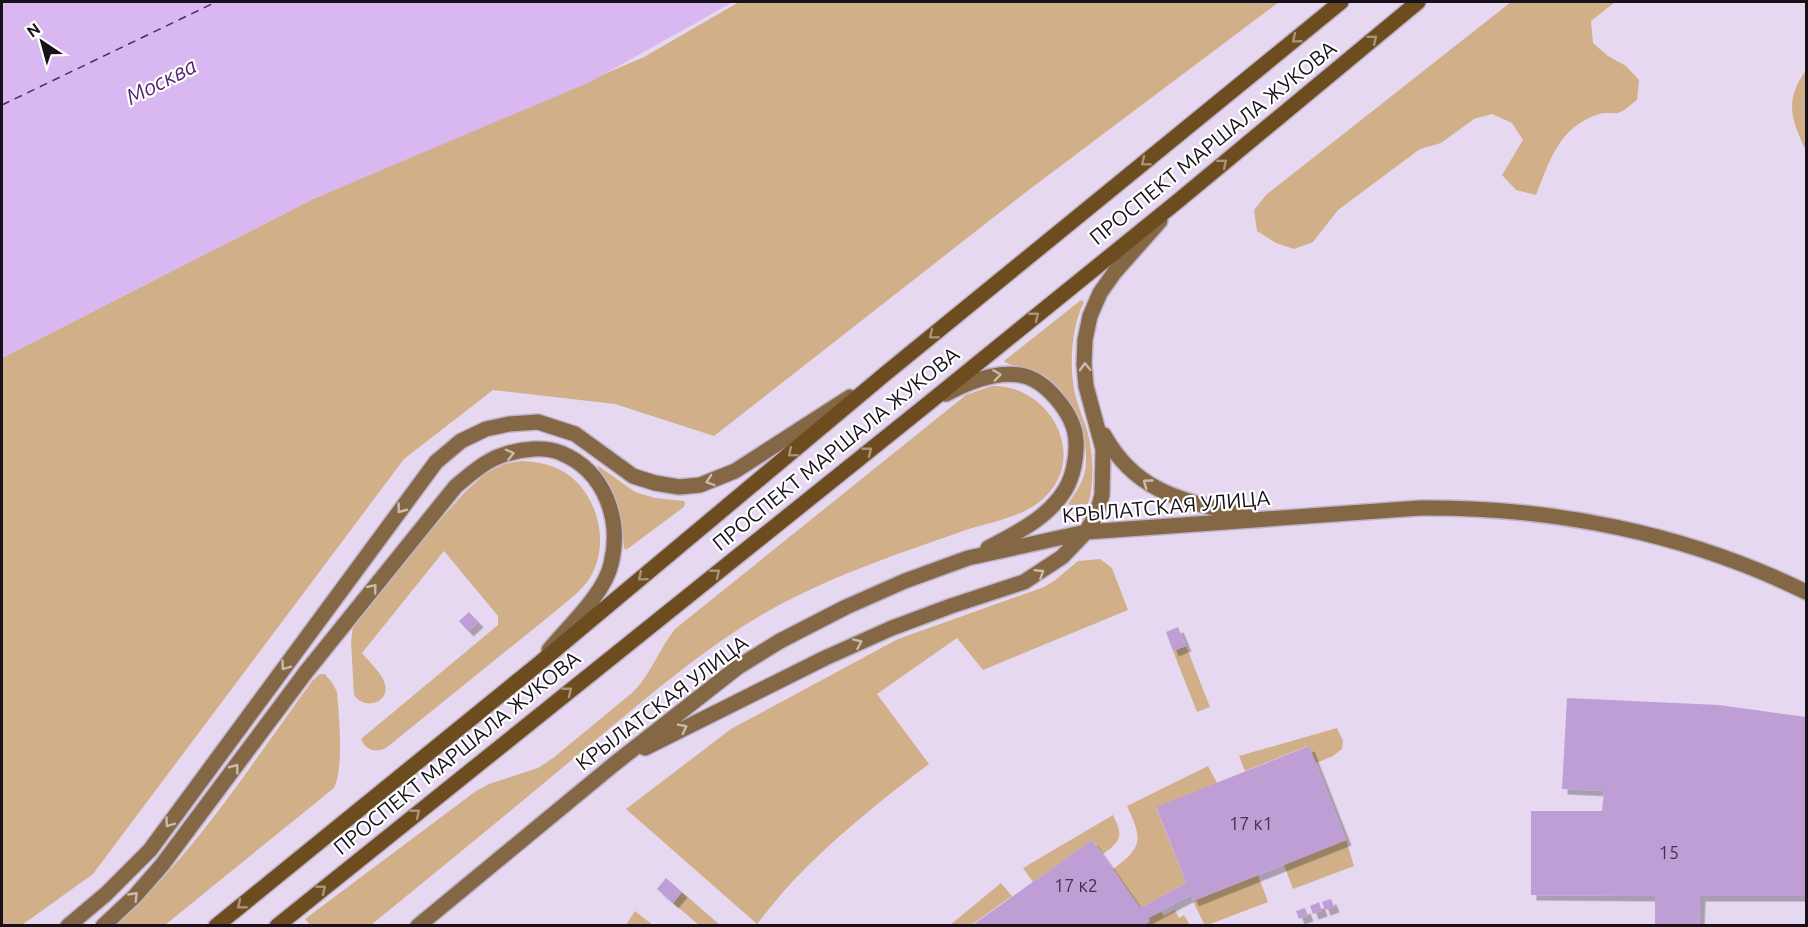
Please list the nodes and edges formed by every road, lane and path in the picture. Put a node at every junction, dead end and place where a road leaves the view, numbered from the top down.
1 (1341, 2) edge
2 (1418, 2) edge
3 (1178, 201) junction
4 (885, 374) junction
5 (925, 406) junction
6 (1098, 424) junction
7 (1262, 519) junction
8 (1086, 532) junction
9 (968, 558) junction
10 (1806, 592) edge
11 (536, 666) junction
12 (613, 765) junction
13 (68, 926) edge
14 (103, 926) edge
15 (216, 926) edge
16 (277, 926) edge
17 (418, 926) edge

1 -> 4 main road, ПРОСПЕКТ МАРШАЛА ЖУКОВА
3 -> 2 main road, ПРОСПЕКТ МАРШАЛА ЖУКОВА
5 -> 3 main road, ПРОСПЕКТ МАРШАЛА ЖУКОВА
6 -> 3 main road
4 -> 11 main road, ПРОСПЕКТ МАРШАЛА ЖУКОВА
4 -> 13 main road
5 -> 9 main road
16 -> 5 main road, ПРОСПЕКТ МАРШАЛА ЖУКОВА
7 -> 6 main road
6 - 8 main road
7 - 8 main road, КРЫЛАТСКАЯ УЛИЦА
7 - 10 main road, КРЫЛАТСКАЯ УЛИЦА
8 - 9 main road, КРЫЛАТСКАЯ УЛИЦА
12 -> 8 main road
9 - 12 main road, КРЫЛАТСКАЯ УЛИЦА
14 -> 11 main road
11 -> 15 main road, ПРОСПЕКТ МАРШАЛА ЖУКОВА
12 - 17 main road, КРЫЛАТСКАЯ УЛИЦА

